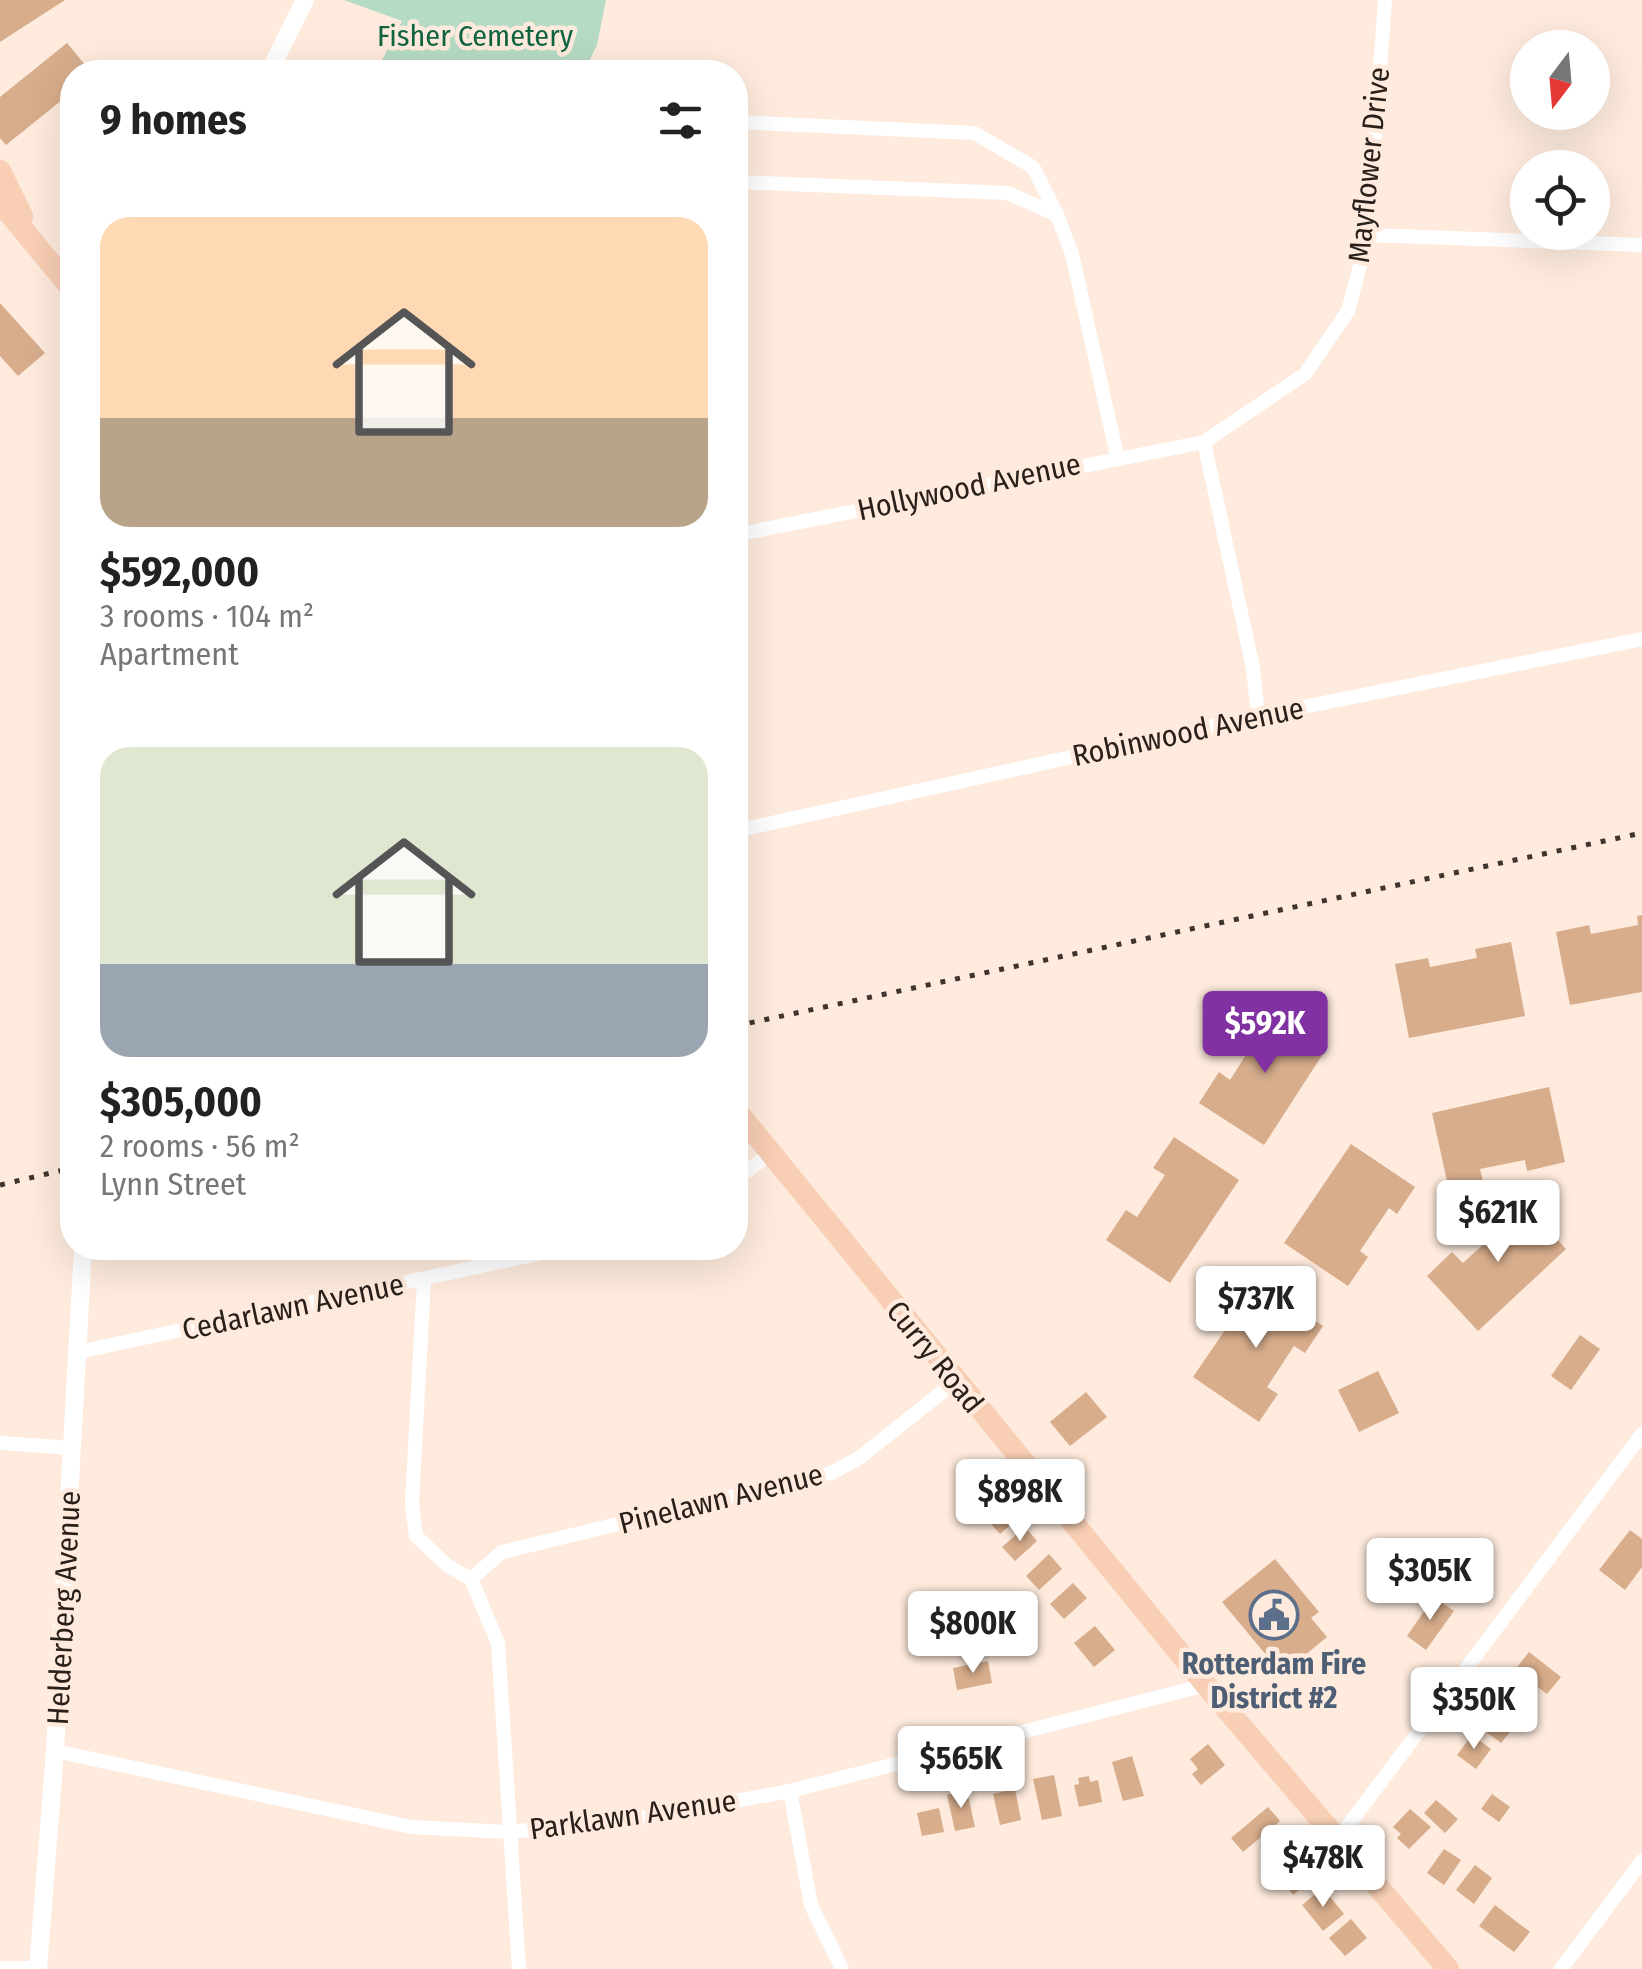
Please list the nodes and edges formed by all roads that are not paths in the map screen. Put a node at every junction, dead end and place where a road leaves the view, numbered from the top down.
1 (305, 0) edge
2 (1385, 0) edge
3 (275, 60) edge
4 (748, 123) edge
5 (0, 170) edge
6 (748, 183) edge
7 (0, 202) edge
8 (1057, 215) junction
9 (1368, 235) junction
10 (32, 237) junction
11 (1642, 245) edge
12 (60, 273) edge
13 (1204, 442) junction
14 (1118, 456) junction
15 (748, 533) edge
16 (1642, 639) edge
17 (1258, 716) junction
18 (748, 828) edge
19 (748, 1125) edge
20 (771, 1153) junction
21 (748, 1170) edge
22 (82, 1260) edge
23 (513, 1260) edge
24 (424, 1280) junction
25 (78, 1352) junction
26 (955, 1382) junction
27 (1642, 1434) edge
28 (0, 1444) edge
29 (73, 1448) junction
30 (471, 1579) junction
31 (1206, 1686) junction
32 (55, 1751) junction
33 (790, 1791) junction
34 (508, 1832) junction
35 (1338, 1839) junction
36 (1642, 1860) edge
37 (0, 1968) edge
38 (38, 1969) edge
39 (519, 1969) edge
40 (842, 1969) edge
41 (1448, 1969) edge
42 (1561, 1969) edge

1 - 3 street
2 - 9 street, Mayflower Drive
4 - 8 street
5 - 10 main road
6 - 8 street
7 - 10 main road
8 - 14 street
9 - 11 street
9 - 13 street, Mayflower Drive
10 - 12 main road
13 - 14 street, Hollywood Avenue
13 - 17 street
14 - 15 street, Hollywood Avenue
16 - 17 street, Robinwood Avenue
17 - 18 street, Robinwood Avenue
19 - 20 main road, Curry Road
20 - 21 street
20 - 26 main road, Curry Road
22 - 25 street, Helderberg Avenue
23 - 24 street, Cedarlawn Avenue
24 - 25 street, Cedarlawn Avenue
24 - 30 street
25 - 29 street, Helderberg Avenue
26 - 30 street, Pinelawn Avenue
26 - 31 main road, Curry Road
27 - 35 street
28 - 29 street
29 - 32 street, Helderberg Avenue
30 - 34 street
31 - 33 street, Parklawn Avenue
31 - 35 main road, Curry Road
32 - 34 street, Parklawn Avenue
32 - 38 street, Helderberg Avenue
33 - 34 street, Parklawn Avenue
33 - 40 street
34 - 39 street
35 - 41 main road, Curry Road
36 - 42 street
37 - 38 street

